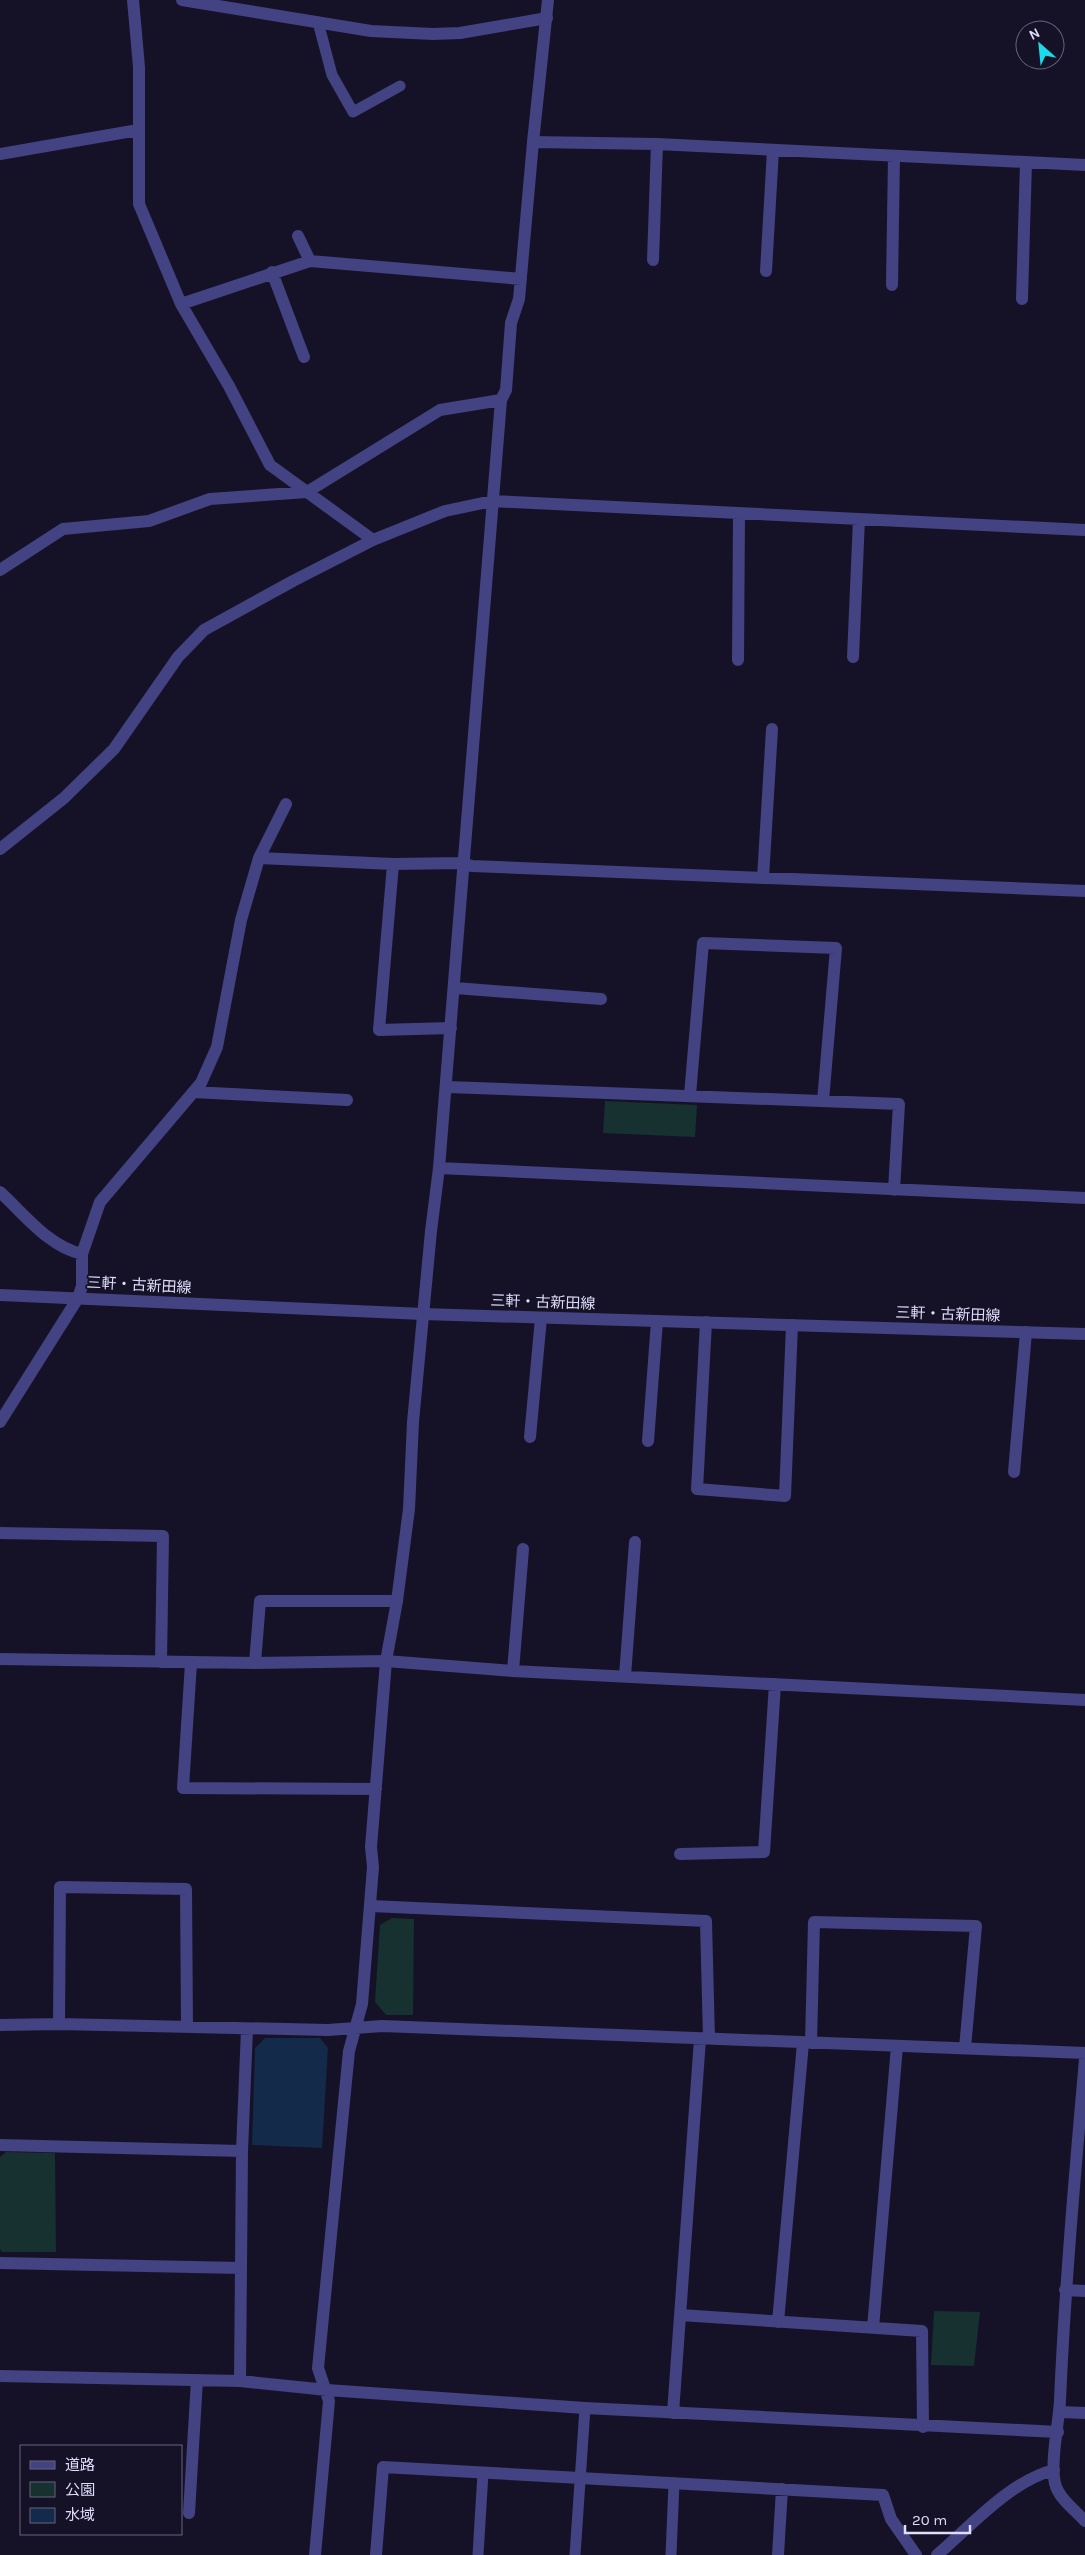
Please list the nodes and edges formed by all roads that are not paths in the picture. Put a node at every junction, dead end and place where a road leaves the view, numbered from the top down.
1 (133, 0) edge
2 (182, 0) edge
3 (548, 0) edge
4 (547, 18) junction
5 (318, 22) junction
6 (400, 86) dead end
7 (138, 130) junction
8 (533, 142) junction
9 (657, 144) junction
10 (773, 150) junction
11 (0, 154) edge
12 (894, 156) junction
13 (1026, 162) junction
14 (1085, 165) edge
15 (298, 236) dead end
16 (653, 260) dead end
17 (310, 261) junction
18 (766, 271) dead end
19 (272, 272) junction
20 (521, 279) junction
21 (892, 285) dead end
22 (1022, 299) dead end
23 (181, 304) junction
24 (304, 357) dead end
25 (501, 400) junction
26 (307, 492) junction
27 (492, 501) junction
28 (739, 514) junction
29 (860, 519) junction
30 (1085, 530) edge
31 (373, 540) junction
32 (0, 570) edge
33 (853, 657) dead end
34 (738, 660) dead end
35 (772, 729) dead end
36 (286, 804) dead end
37 (0, 849) edge
38 (259, 858) junction
39 (462, 863) junction
40 (393, 864) junction
41 (763, 878) junction
42 (1085, 891) edge
43 (455, 988) junction
44 (601, 999) dead end
45 (451, 1028) junction
46 (447, 1087) junction
47 (193, 1092) junction
48 (690, 1095) junction
49 (347, 1100) dead end
50 (823, 1101) junction
51 (439, 1168) junction
52 (894, 1190) junction
53 (0, 1192) edge
54 (1085, 1198) edge
55 (82, 1254) junction
56 (0, 1294) edge
57 (78, 1298) junction
58 (423, 1314) junction
59 (541, 1318) junction
60 (657, 1322) junction
61 (706, 1322) junction
62 (792, 1325) junction
63 (1026, 1332) junction
64 (1085, 1334) edge
65 (0, 1422) edge
66 (530, 1437) dead end
67 (648, 1441) dead end
68 (1014, 1472) dead end
69 (0, 1533) edge
70 (635, 1542) dead end
71 (523, 1549) dead end
72 (397, 1601) junction
73 (0, 1659) edge
74 (386, 1661) junction
75 (161, 1662) junction
76 (191, 1663) junction
77 (255, 1663) junction
78 (513, 1671) junction
79 (625, 1676) junction
80 (775, 1684) junction
81 (1085, 1700) edge
82 (376, 1789) junction
83 (680, 1854) dead end
84 (371, 1906) junction
85 (59, 2024) junction
86 (0, 2025) edge
87 (187, 2026) junction
88 (355, 2028) junction
89 (247, 2030) junction
90 (705, 2039) junction
91 (807, 2043) junction
92 (898, 2046) junction
93 (966, 2048) junction
94 (1085, 2053) edge
95 (1085, 2059) edge
96 (0, 2145) edge
97 (242, 2151) junction
98 (1080, 2172) edge
99 (0, 2263) edge
100 (241, 2268) junction
101 (1065, 2290) junction
102 (1085, 2291) edge
103 (680, 2316) junction
104 (778, 2322) junction
105 (873, 2328) junction
106 (0, 2376) edge
107 (198, 2380) junction
108 (240, 2381) junction
109 (327, 2390) junction
110 (585, 2408) junction
111 (1060, 2412) junction
112 (673, 2413) junction
113 (1085, 2413) edge
114 (923, 2426) junction
115 (1058, 2432) junction
116 (1054, 2470) junction
117 (483, 2473) junction
118 (581, 2478) junction
119 (674, 2483) junction
120 (782, 2489) junction
121 (189, 2513) dead end
122 (1085, 2521) edge
123 (315, 2555) edge
124 (376, 2555) edge
125 (478, 2555) edge
126 (575, 2555) edge
127 (671, 2555) edge
128 (778, 2555) edge
129 (916, 2555) edge
130 (937, 2555) edge

1 - 7 street
2 - 5 street
3 - 4 street
4 - 5 street
4 - 8 street
5 - 6 lane
7 - 11 street
7 - 23 street
8 - 9 street
8 - 20 street
9 - 10 street
9 - 16 street
10 - 12 street
10 - 18 street
12 - 13 street
12 - 21 street
13 - 14 street
13 - 22 street
15 - 17 street
17 - 19 street
17 - 20 street
19 - 23 street
19 - 24 street
20 - 25 street
23 - 26 street
25 - 26 street
25 - 27 street
26 - 31 street
26 - 32 street
27 - 28 street
27 - 31 street
27 - 39 street
28 - 29 street
28 - 34 street
29 - 30 street
29 - 33 street
31 - 37 street
35 - 41 street
36 - 38 street
38 - 40 street
38 - 47 street
39 - 40 street
39 - 41 street
39 - 43 street
40 - 45 street
41 - 42 street
43 - 44 street
43 - 45 street
45 - 46 street
46 - 48 street
46 - 51 street
47 - 49 street
47 - 55 street
48 - 50 street
48 - 50 street
50 - 52 street
51 - 52 street
51 - 58 street
52 - 54 street
53 - 55 street
55 - 57 street
56 - 57 street, 三軒・古新田線
57 - 58 street, 三軒・古新田線
57 - 65 street
58 - 59 street, 三軒・古新田線
58 - 72 street
59 - 60 street, 三軒・古新田線
59 - 66 street
60 - 61 street, 三軒・古新田線
60 - 67 street
61 - 62 street, 三軒・古新田線
61 - 62 street
62 - 63 street, 三軒・古新田線
63 - 64 street, 三軒・古新田線
63 - 68 street
69 - 75 street
70 - 79 street
71 - 78 street
72 - 74 street
72 - 77 street
73 - 75 street
74 - 77 street
74 - 78 street
74 - 82 street
75 - 76 street
76 - 77 street
76 - 82 street
78 - 79 street
79 - 80 street
80 - 81 street
80 - 83 street
82 - 84 street
84 - 88 street
84 - 90 street
85 - 86 street
85 - 87 street
85 - 87 street
87 - 89 street
88 - 89 street
88 - 90 street
88 - 109 street
89 - 97 street
90 - 91 street
90 - 103 street
91 - 92 street
91 - 93 street
91 - 104 street
92 - 93 street
92 - 105 street
93 - 94 street
95 - 98 street
96 - 97 street
97 - 100 street
98 - 101 street
99 - 100 street
100 - 108 street
101 - 102 street
101 - 111 street
103 - 104 street
103 - 112 street
104 - 105 street
105 - 114 street
106 - 107 street
107 - 108 street
107 - 121 street
108 - 109 street
109 - 110 street
109 - 123 street
110 - 112 street
110 - 118 lane
111 - 113 street
111 - 115 street
112 - 114 street
114 - 115 street
115 - 116 street
116 - 122 street
116 - 130 street
117 - 118 street
117 - 124 street
117 - 125 lane
118 - 119 street
118 - 126 lane
119 - 120 street
119 - 127 lane
120 - 128 street
120 - 129 street

